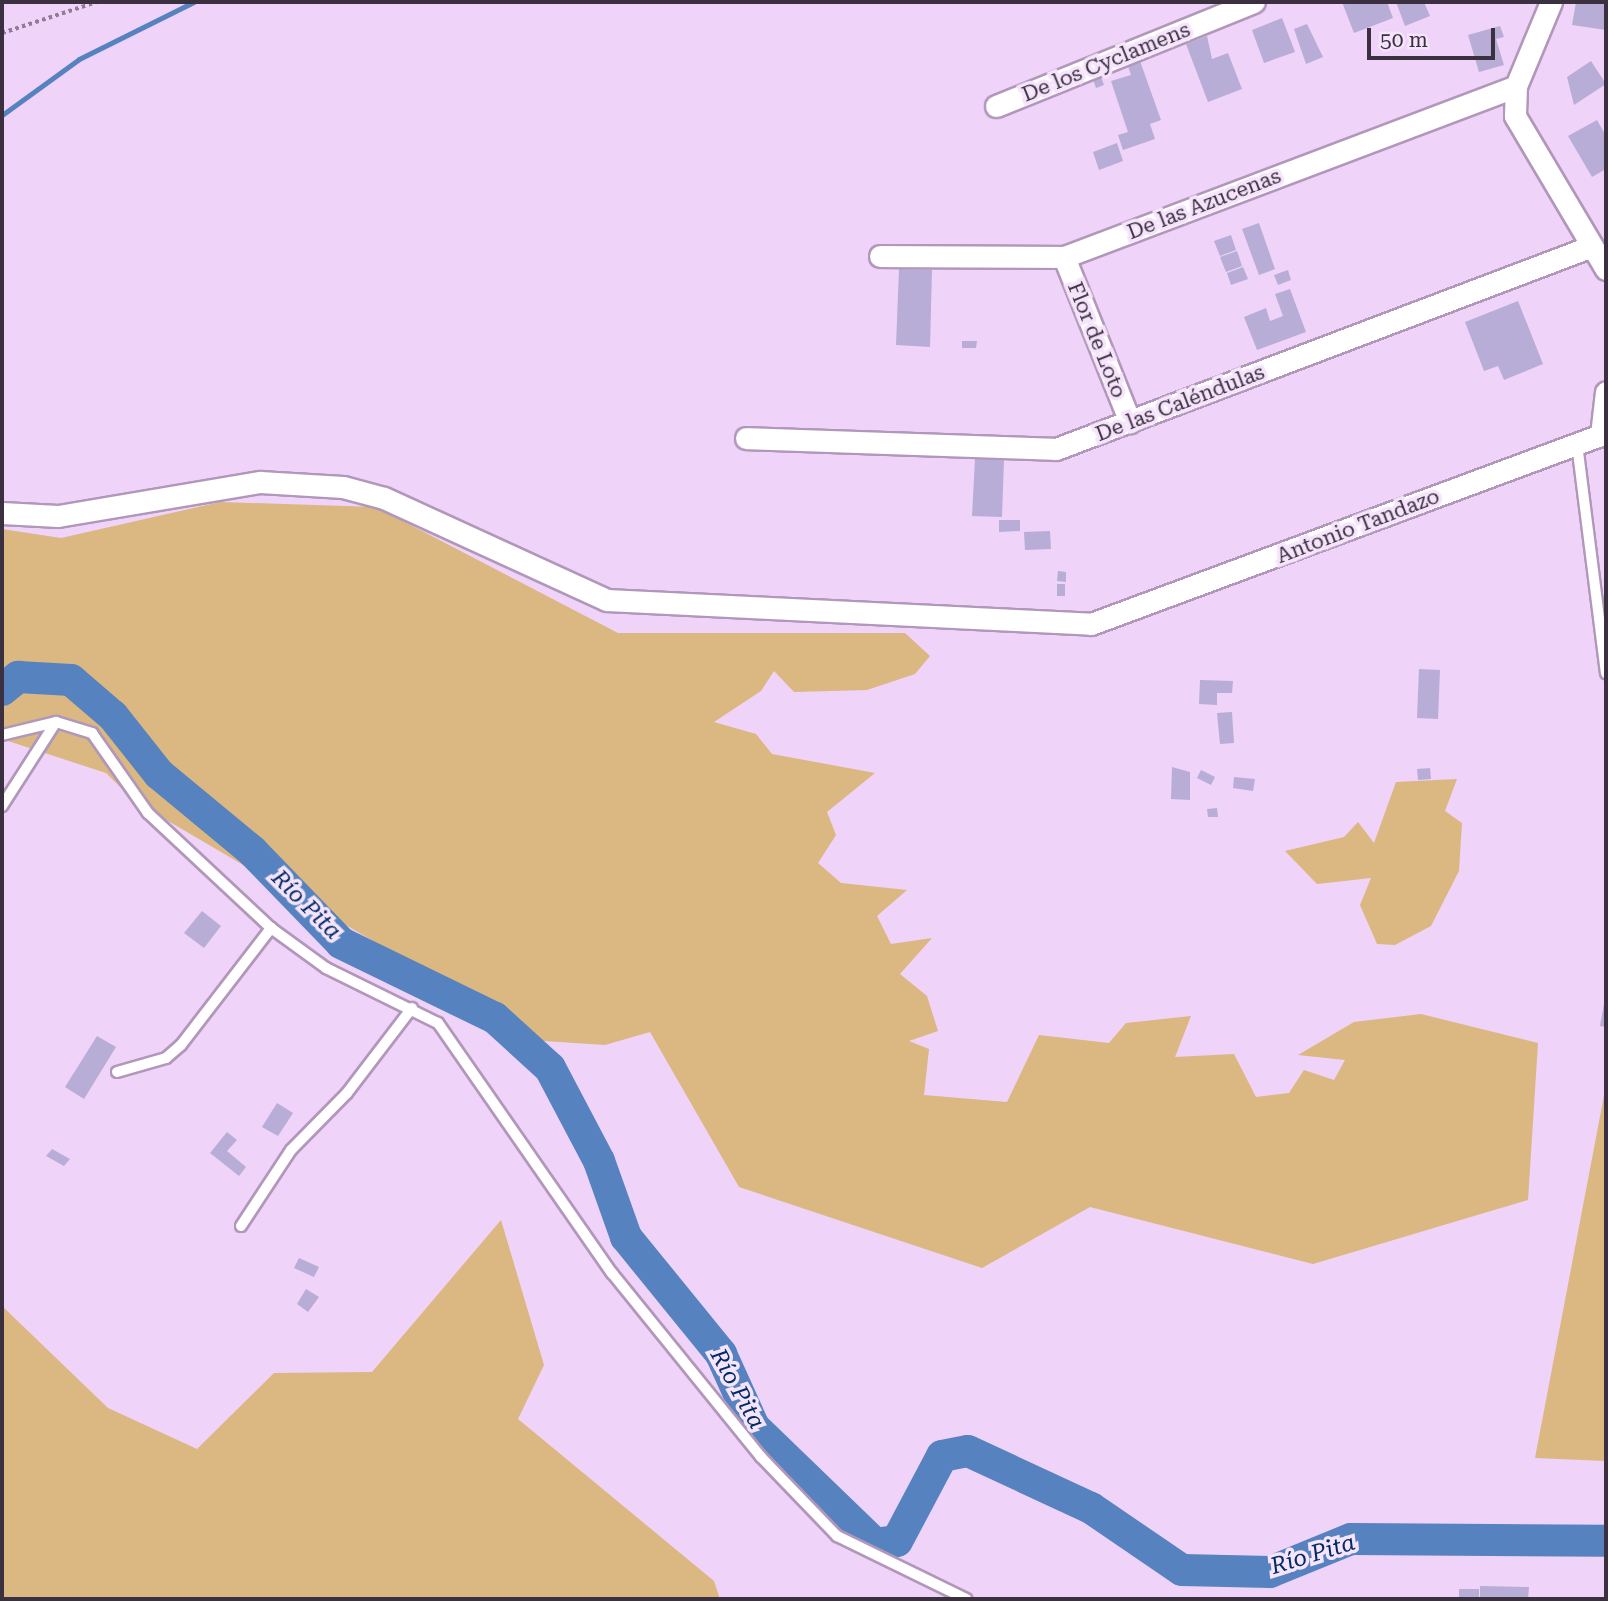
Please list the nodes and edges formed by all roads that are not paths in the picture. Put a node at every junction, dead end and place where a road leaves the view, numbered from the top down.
1 (1254, 2) edge
2 (1550, 2) edge
3 (1516, 86) junction
4 (996, 106) dead end
5 (1592, 246) junction
6 (880, 256) dead end
7 (1064, 257) junction
8 (1606, 269) edge
9 (1606, 392) edge
10 (1130, 422) junction
11 (1603, 434) edge
12 (746, 439) dead end
13 (1577, 444) junction
14 (2, 513) edge
15 (1606, 673) edge
16 (56, 722) junction
17 (2, 735) edge
18 (2, 806) edge
19 (271, 928) junction
20 (412, 1008) junction
21 (117, 1072) dead end
22 (241, 1226) dead end
23 (966, 1599) edge

1 - 4 street, De los Cyclamens
2 - 3 street
3 - 5 street
3 - 7 street, De las Azucenas
5 - 8 street
5 - 10 street, De las Caléndulas
6 - 7 street, De las Azucenas
7 - 10 street, Flor de Loto
9 - 11 street
10 - 12 street, De las Caléndulas
11 - 13 street, Antonio Tandazo
13 - 14 street, Antonio Tandazo
13 - 15 lane
16 - 17 lane
16 - 18 lane
16 - 19 lane
19 - 20 lane
19 - 21 lane
20 - 22 lane
20 - 23 lane

